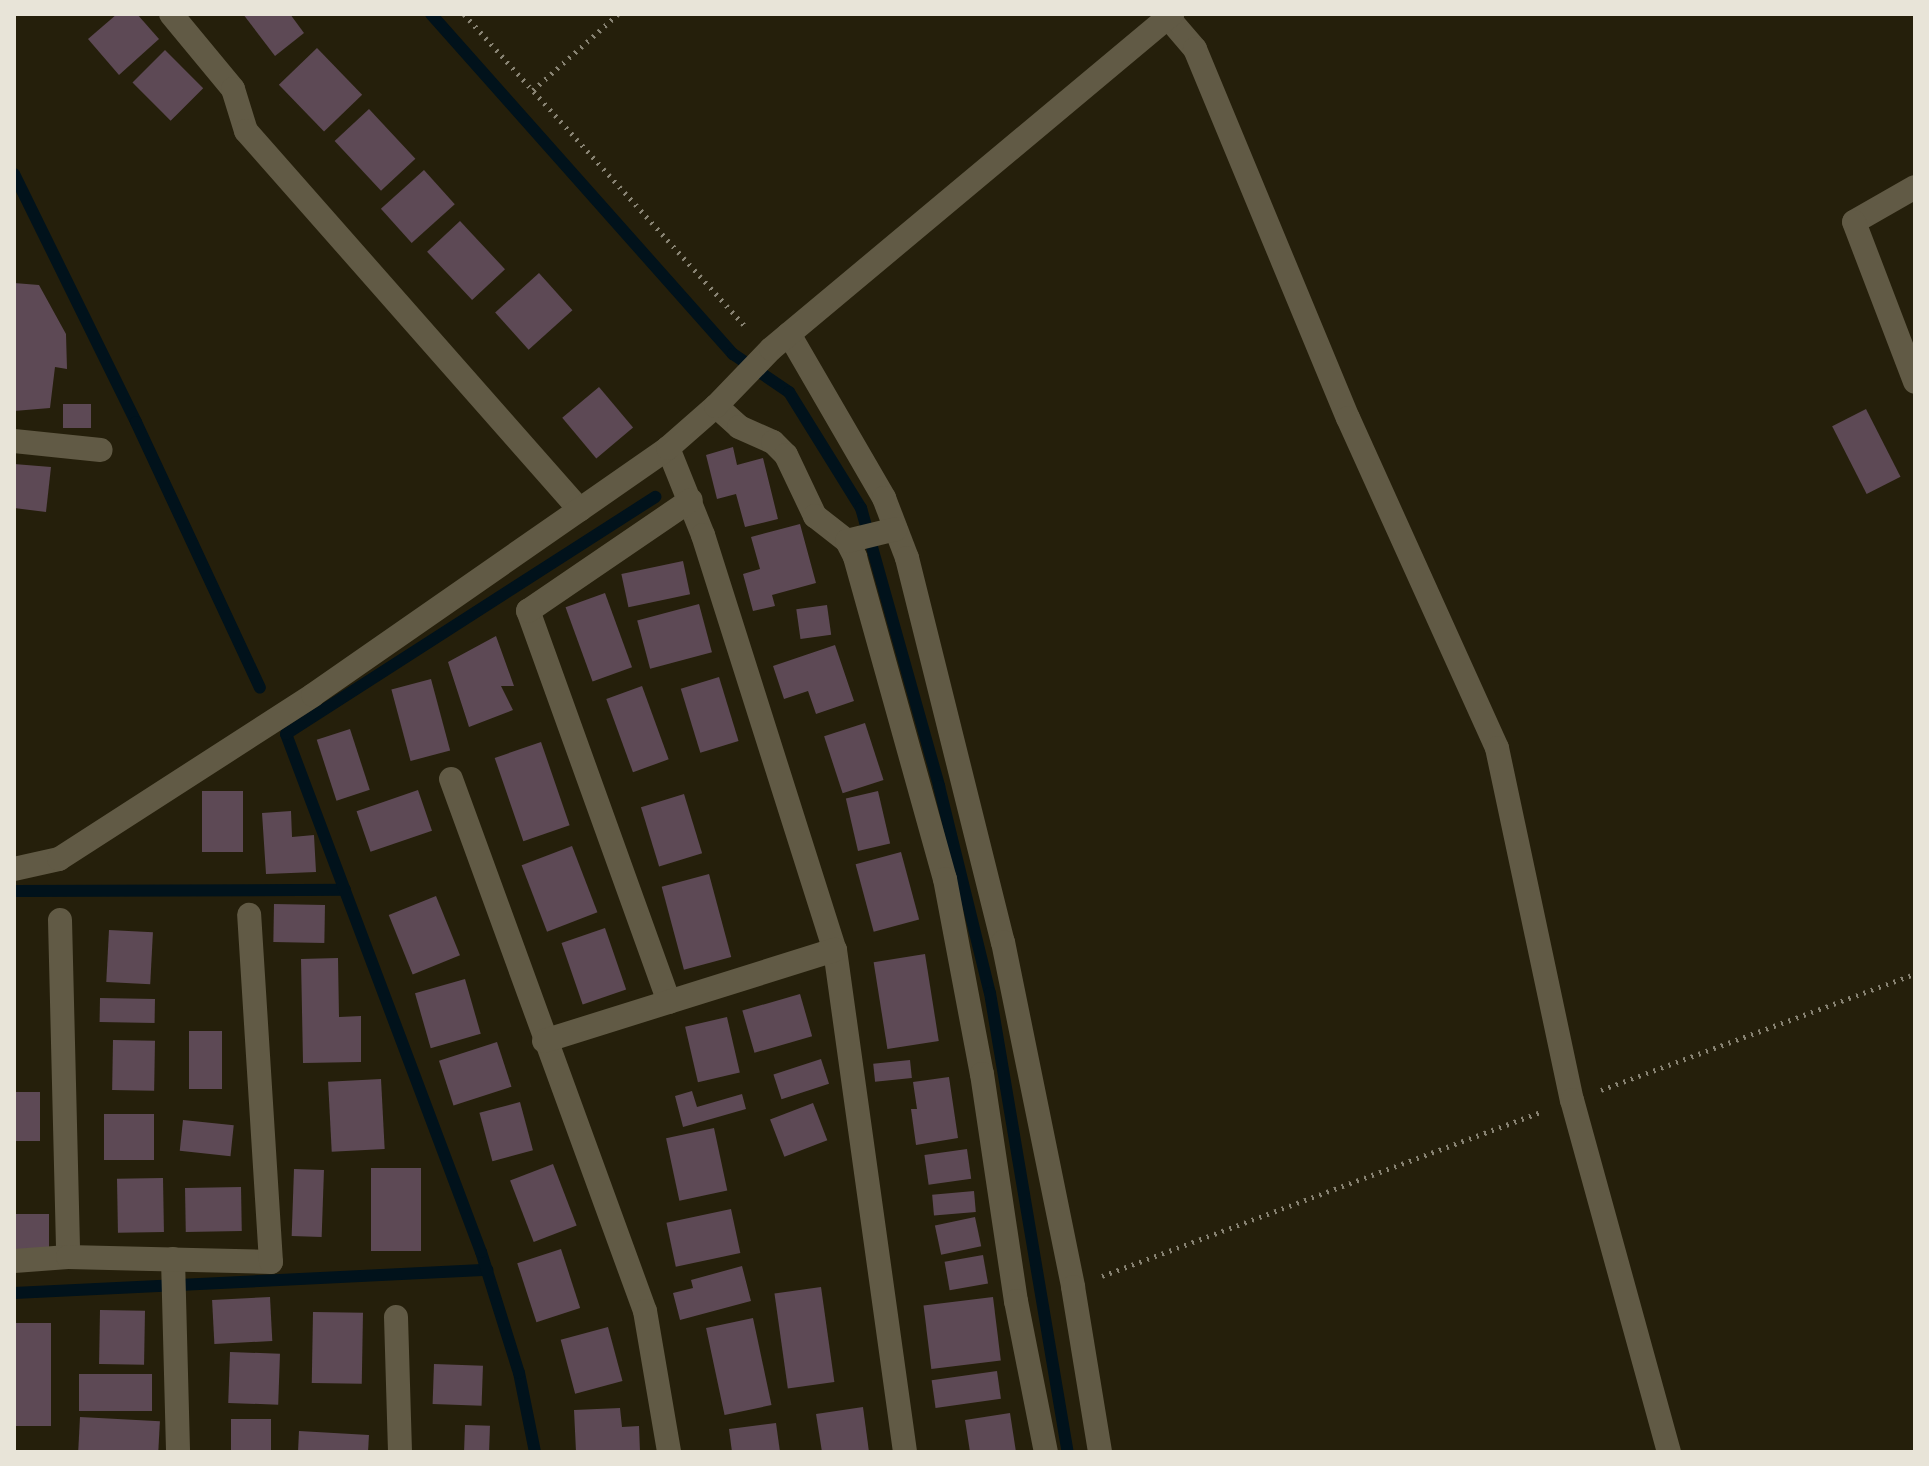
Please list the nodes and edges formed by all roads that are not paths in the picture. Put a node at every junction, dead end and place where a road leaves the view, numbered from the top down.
1 (171, 14) edge
2 (1168, 15) edge
3 (1915, 187) edge
4 (767, 354) junction
5 (1915, 382) edge
6 (716, 406) junction
7 (14, 441) edge
8 (668, 448) junction
9 (101, 450) dead end
10 (691, 500) junction
11 (580, 510) junction
12 (871, 535) junction
13 (451, 779) dead end
14 (14, 869) edge
15 (986, 875) junction
16 (945, 879) junction
17 (249, 915) dead end
18 (60, 920) dead end
19 (835, 950) junction
20 (669, 1002) junction
21 (544, 1041) junction
22 (68, 1257) junction
23 (173, 1259) junction
24 (14, 1261) edge
25 (396, 1317) dead end
26 (178, 1452) edge
27 (400, 1452) edge
28 (669, 1452) edge
29 (905, 1452) edge
30 (1046, 1452) edge
31 (1100, 1452) edge
32 (1669, 1452) edge

1 - 11 street
2 - 4 street
2 - 32 street
3 - 5 street
4 - 6 street
4 - 12 street
6 - 8 street
6 - 12 street
7 - 9 street
8 - 10 street
8 - 11 street
10 - 19 street
10 - 20 street
11 - 14 street
12 - 15 street
12 - 16 street
13 - 21 street
15 - 16 street
15 - 31 street
16 - 30 street
17 - 23 street
18 - 22 street
19 - 20 street
19 - 29 street
20 - 21 street
21 - 28 street
22 - 23 street
22 - 24 street
23 - 26 street
25 - 27 street

